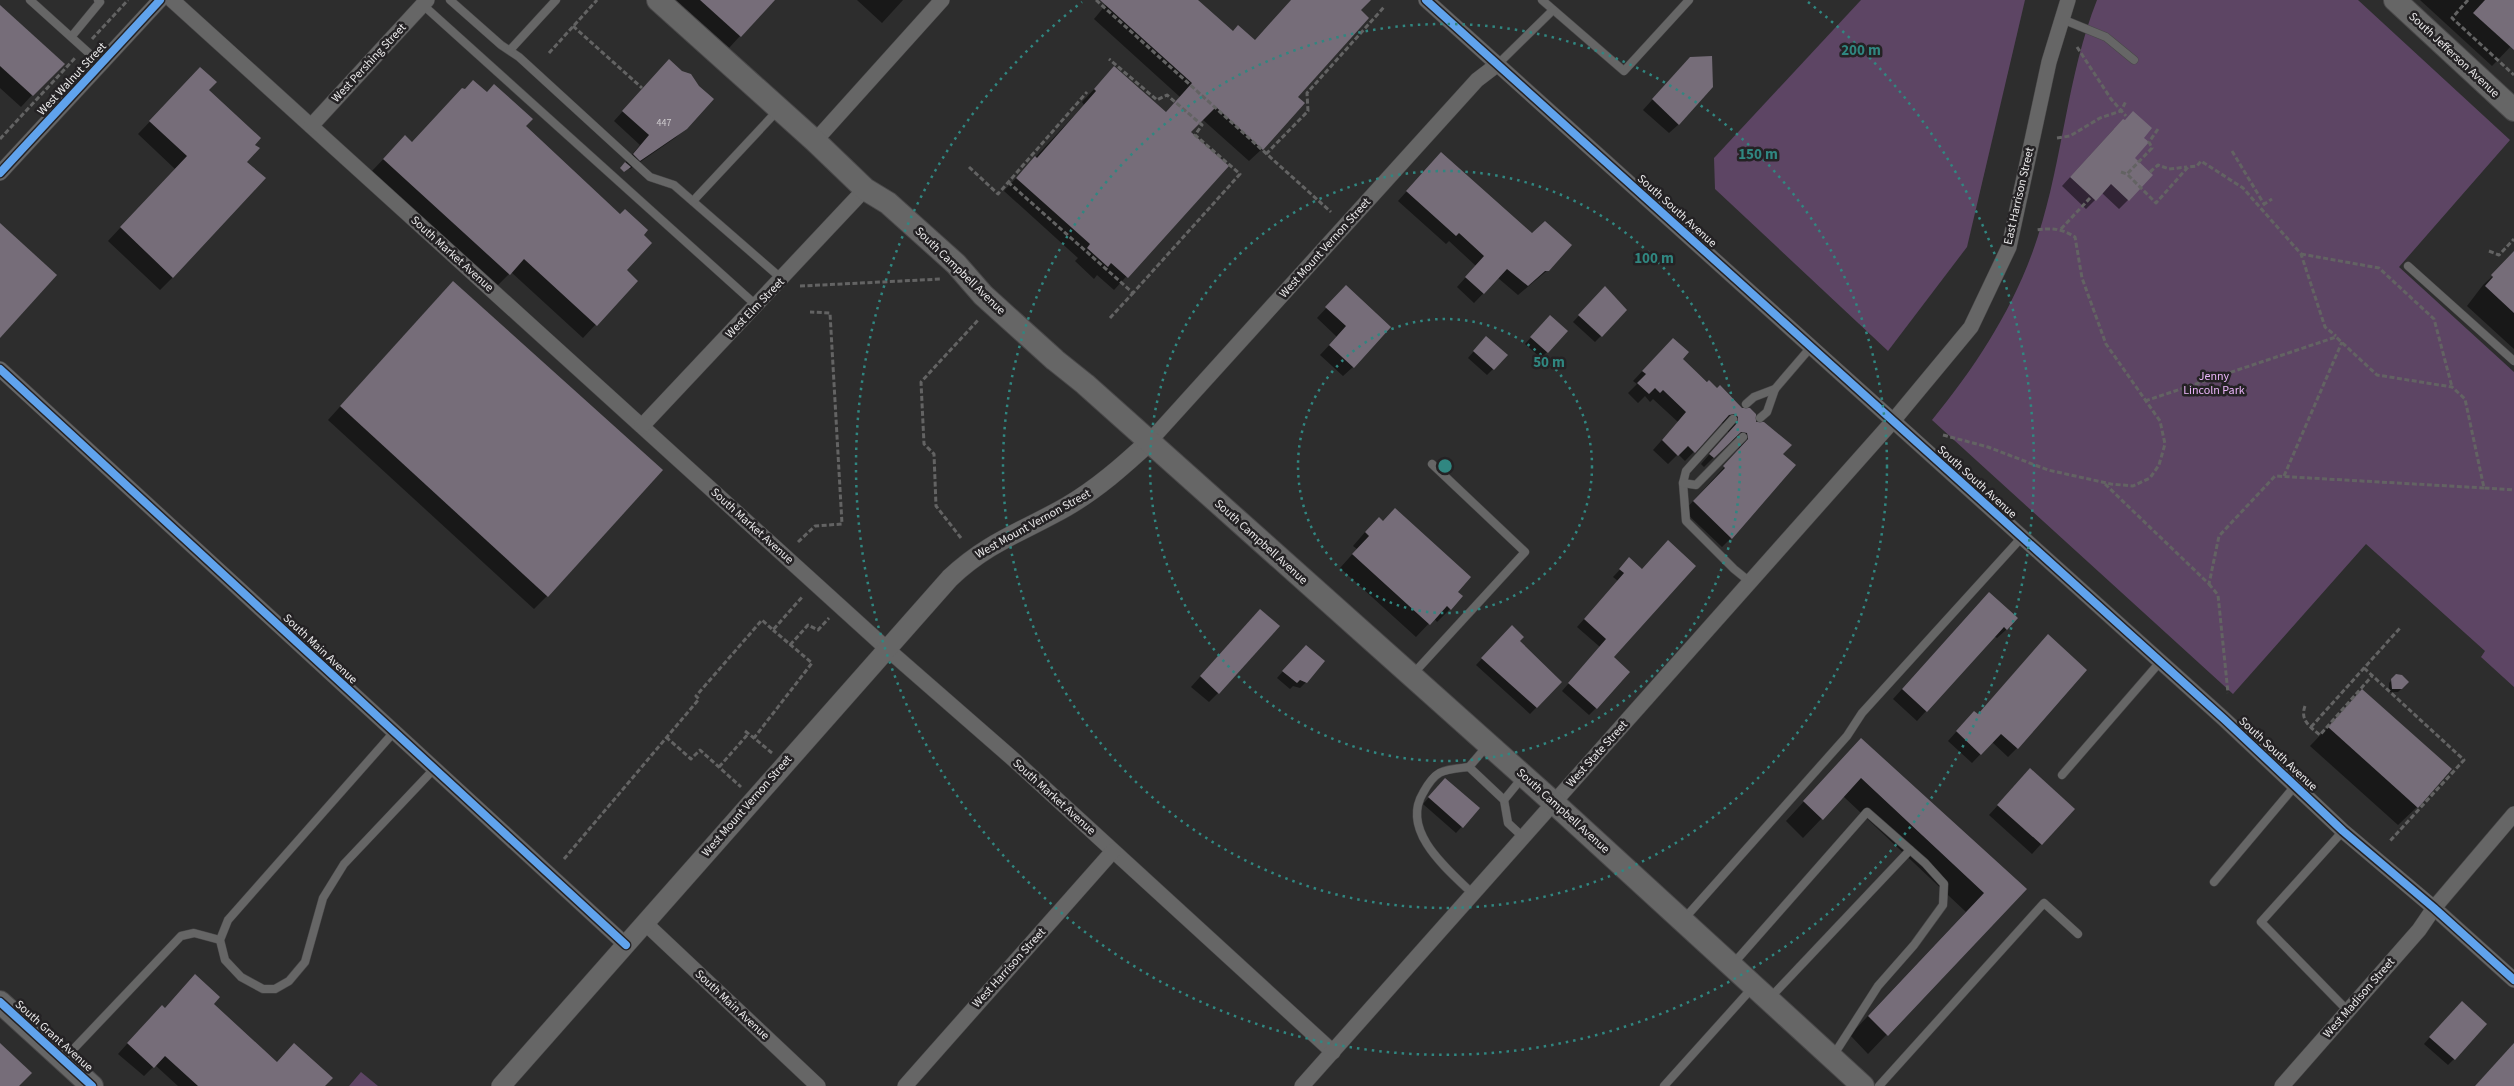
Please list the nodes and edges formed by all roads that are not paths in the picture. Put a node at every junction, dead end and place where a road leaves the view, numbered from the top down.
1 (30, 0) edge
2 (98, 0) edge
3 (160, 0) edge
4 (172, 0) edge
5 (450, 0) edge
6 (556, 0) edge
7 (658, 0) edge
8 (942, 0) edge
9 (1426, 0) edge
10 (1542, 0) edge
11 (1689, 0) edge
12 (2068, 0) edge
13 (2395, 0) edge
14 (425, 2) edge
15 (1553, 10) junction
16 (2062, 19) junction
17 (72, 36) junction
18 (510, 50) junction
19 (2134, 60) dead end
20 (101, 64) junction
21 (1498, 64) junction
22 (779, 108) junction
23 (2514, 110) edge
24 (310, 126) junction
25 (815, 141) junction
26 (0, 173) edge
27 (865, 189) junction
28 (693, 201) junction
29 (2408, 266) dead end
30 (782, 280) junction
31 (757, 306) junction
32 (1811, 347) junction
33 (2514, 361) edge
34 (0, 369) edge
35 (1775, 389) junction
36 (1746, 404) dead end
37 (1760, 418) dead end
38 (1733, 419) dead end
39 (1893, 422) junction
40 (642, 426) junction
41 (1743, 437) dead end
42 (1149, 442) junction
43 (1432, 464) dead end
44 (1683, 483) junction
45 (2022, 537) junction
46 (1750, 582) junction
47 (886, 648) junction
48 (2160, 662) junction
49 (1412, 676) junction
50 (394, 732) junction
51 (1489, 745) junction
52 (1469, 766) junction
53 (434, 769) junction
54 (2062, 775) dead end
55 (1524, 776) junction
56 (2295, 786) junction
57 (1504, 800) junction
58 (1554, 802) junction
59 (2514, 814) edge
60 (2342, 831) junction
61 (1523, 837) junction
62 (1910, 850) junction
63 (1113, 851) junction
64 (2214, 882) dead end
65 (1473, 894) junction
66 (2434, 908) junction
67 (1682, 920) junction
68 (645, 923) junction
69 (2078, 934) dead end
70 (220, 940) junction
71 (626, 945) junction
72 (1732, 966) junction
73 (2514, 980) edge
74 (1762, 993) junction
75 (0, 1002) edge
76 (2348, 1011) junction
77 (1332, 1052) junction
78 (1832, 1057) junction
79 (63, 1059) junction
80 (83, 1083) edge
81 (501, 1086) edge
82 (818, 1086) edge
83 (905, 1086) edge
84 (1302, 1086) edge
85 (1664, 1086) edge
86 (1863, 1086) edge
87 (1879, 1086) edge
88 (2282, 1086) edge

1 - 17 lane
2 - 17 lane
3 - 20 street, West Walnut Street
4 - 24 street, South Market Avenue
5 - 18 lane
6 - 18 lane
7 - 22 main road, South Campbell Avenue
8 - 25 street
9 - 21 street, South South Avenue
10 - 15 lane
11 - 15 lane
12 - 16 street, East Harrison Street
13 - 23 main road, South Jefferson Avenue
14 - 24 street, West Pershing Street
14 - 31 lane
15 - 21 lane
16 - 19 lane
16 - 39 street, East Harrison Street
17 - 20 lane
18 - 28 lane
20 - 26 street, West Walnut Street
21 - 32 street, South South Avenue
21 - 42 street, West Mount Vernon Street
22 - 25 main road, South Campbell Avenue
22 - 28 lane
24 - 40 street, South Market Avenue
25 - 27 main road, South Campbell Avenue
27 - 30 street, West Elm Street
27 - 42 main road, South Campbell Avenue
28 - 30 lane
29 - 33 lane
30 - 31 street, West Elm Street
31 - 40 street, West Elm Street
32 - 35 lane
32 - 39 street, South South Avenue
34 - 50 street, South Main Avenue
35 - 36 lane
35 - 37 lane
38 - 44 lane
39 - 45 street, South South Avenue
39 - 46 street, West State Street
40 - 47 street, South Market Avenue
41 - 44 lane
42 - 47 street, West Mount Vernon Street
42 - 49 main road, South Campbell Avenue
43 - 49 lane
44 - 46 lane
45 - 48 street, South South Avenue
45 - 67 lane
46 - 58 street, West State Street
47 - 63 street, South Market Avenue
47 - 68 street, West Mount Vernon Street
48 - 54 lane
48 - 56 street, South South Avenue
49 - 51 main road, South Campbell Avenue
50 - 53 street, South Main Avenue
50 - 70 lane
51 - 52 lane
51 - 55 main road, South Campbell Avenue
52 - 57 lane
52 - 65 lane
53 - 70 lane
53 - 71 street, South Main Avenue
55 - 57 lane
55 - 58 main road, South Campbell Avenue
56 - 60 street, South South Avenue
56 - 64 lane
57 - 61 lane
58 - 61 street, West State Street
58 - 67 main road, South Campbell Avenue
59 - 66 street, West Madison Street
60 - 66 street, South South Avenue
60 - 76 lane
61 - 65 street, West State Street
62 - 72 lane
62 - 74 lane
62 - 78 lane
63 - 77 street, South Market Avenue
63 - 83 street, West Harrison Street
65 - 77 street, West State Street
66 - 73 street, South South Avenue
66 - 76 street, West Madison Street
67 - 72 main road, South Campbell Avenue
68 - 71 street, West Mount Vernon Street
68 - 82 street, South Main Avenue
69 - 87 lane
70 - 79 lane
71 - 81 street, West Mount Vernon Street
72 - 74 main road, South Campbell Avenue
74 - 78 main road, South Campbell Avenue
74 - 85 lane
75 - 79 main road, South Grant Avenue
76 - 88 street, West Madison Street
77 - 84 street, West State Street
78 - 86 main road, South Campbell Avenue
79 - 80 main road, South Grant Avenue

